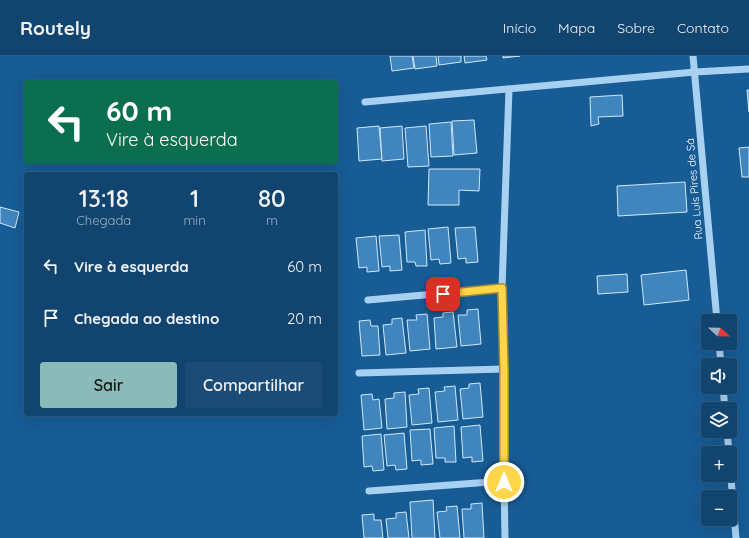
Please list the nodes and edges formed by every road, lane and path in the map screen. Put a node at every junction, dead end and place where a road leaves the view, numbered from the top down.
1 (694, 56) edge
2 (749, 69) edge
3 (695, 72) junction
4 (509, 89) junction
5 (365, 102) dead end
6 (502, 288) junction
7 (368, 300) dead end
8 (716, 314) edge
9 (504, 369) junction
10 (359, 373) dead end
11 (504, 482) junction
12 (731, 482) edge
13 (368, 491) dead end
14 (505, 538) edge
15 (736, 538) edge

1 - 3 street, Rua Luís Pires de Sá
2 - 3 street
3 - 4 street
3 - 8 street, Rua Luís Pires de Sá
4 - 5 street
4 - 6 street
6 - 7 street
6 - 9 street
9 - 10 street
9 - 11 street
11 - 13 street
11 - 14 street
12 - 15 street

